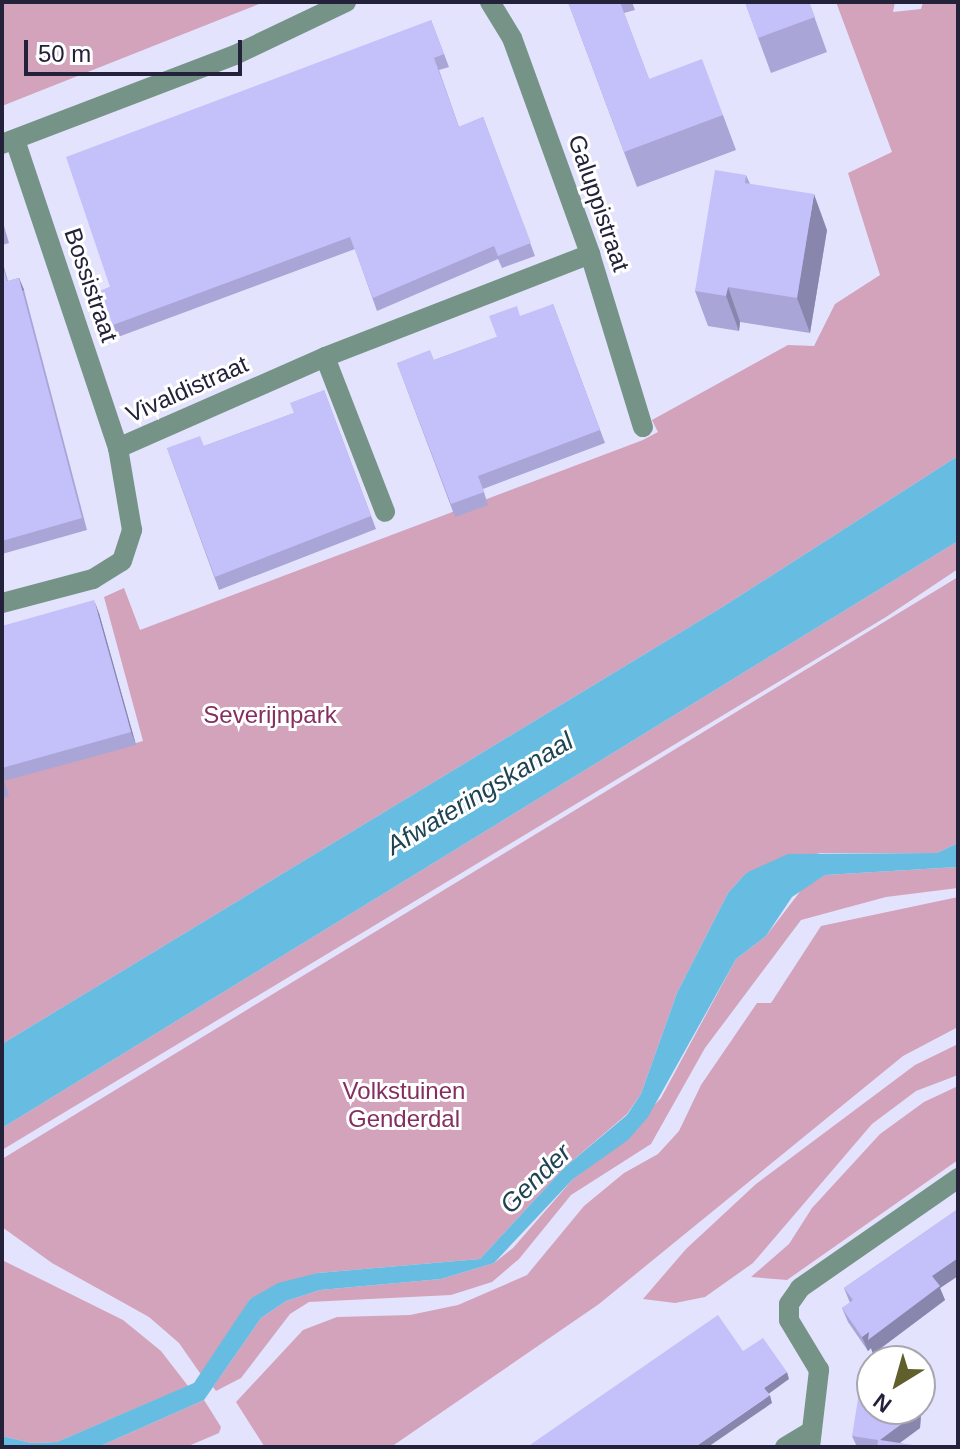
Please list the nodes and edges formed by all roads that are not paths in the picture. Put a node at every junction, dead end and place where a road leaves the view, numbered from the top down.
1 (346, 2) edge
2 (490, 2) edge
3 (8, 142) edge
4 (590, 254) junction
5 (325, 357) junction
6 (643, 427) dead end
7 (118, 448) junction
8 (385, 512) dead end
9 (2, 603) edge
10 (958, 1178) edge
11 (811, 1439) edge
12 (785, 1447) edge

1 - 3 street
2 - 4 street, Galuppistraat
3 - 7 street, Bossistraat
4 - 5 street, Vivaldistraat
4 - 6 street, Galuppistraat
5 - 7 street, Vivaldistraat
5 - 8 street
7 - 9 street, Vivaldistraat
10 - 11 street
11 - 12 street

